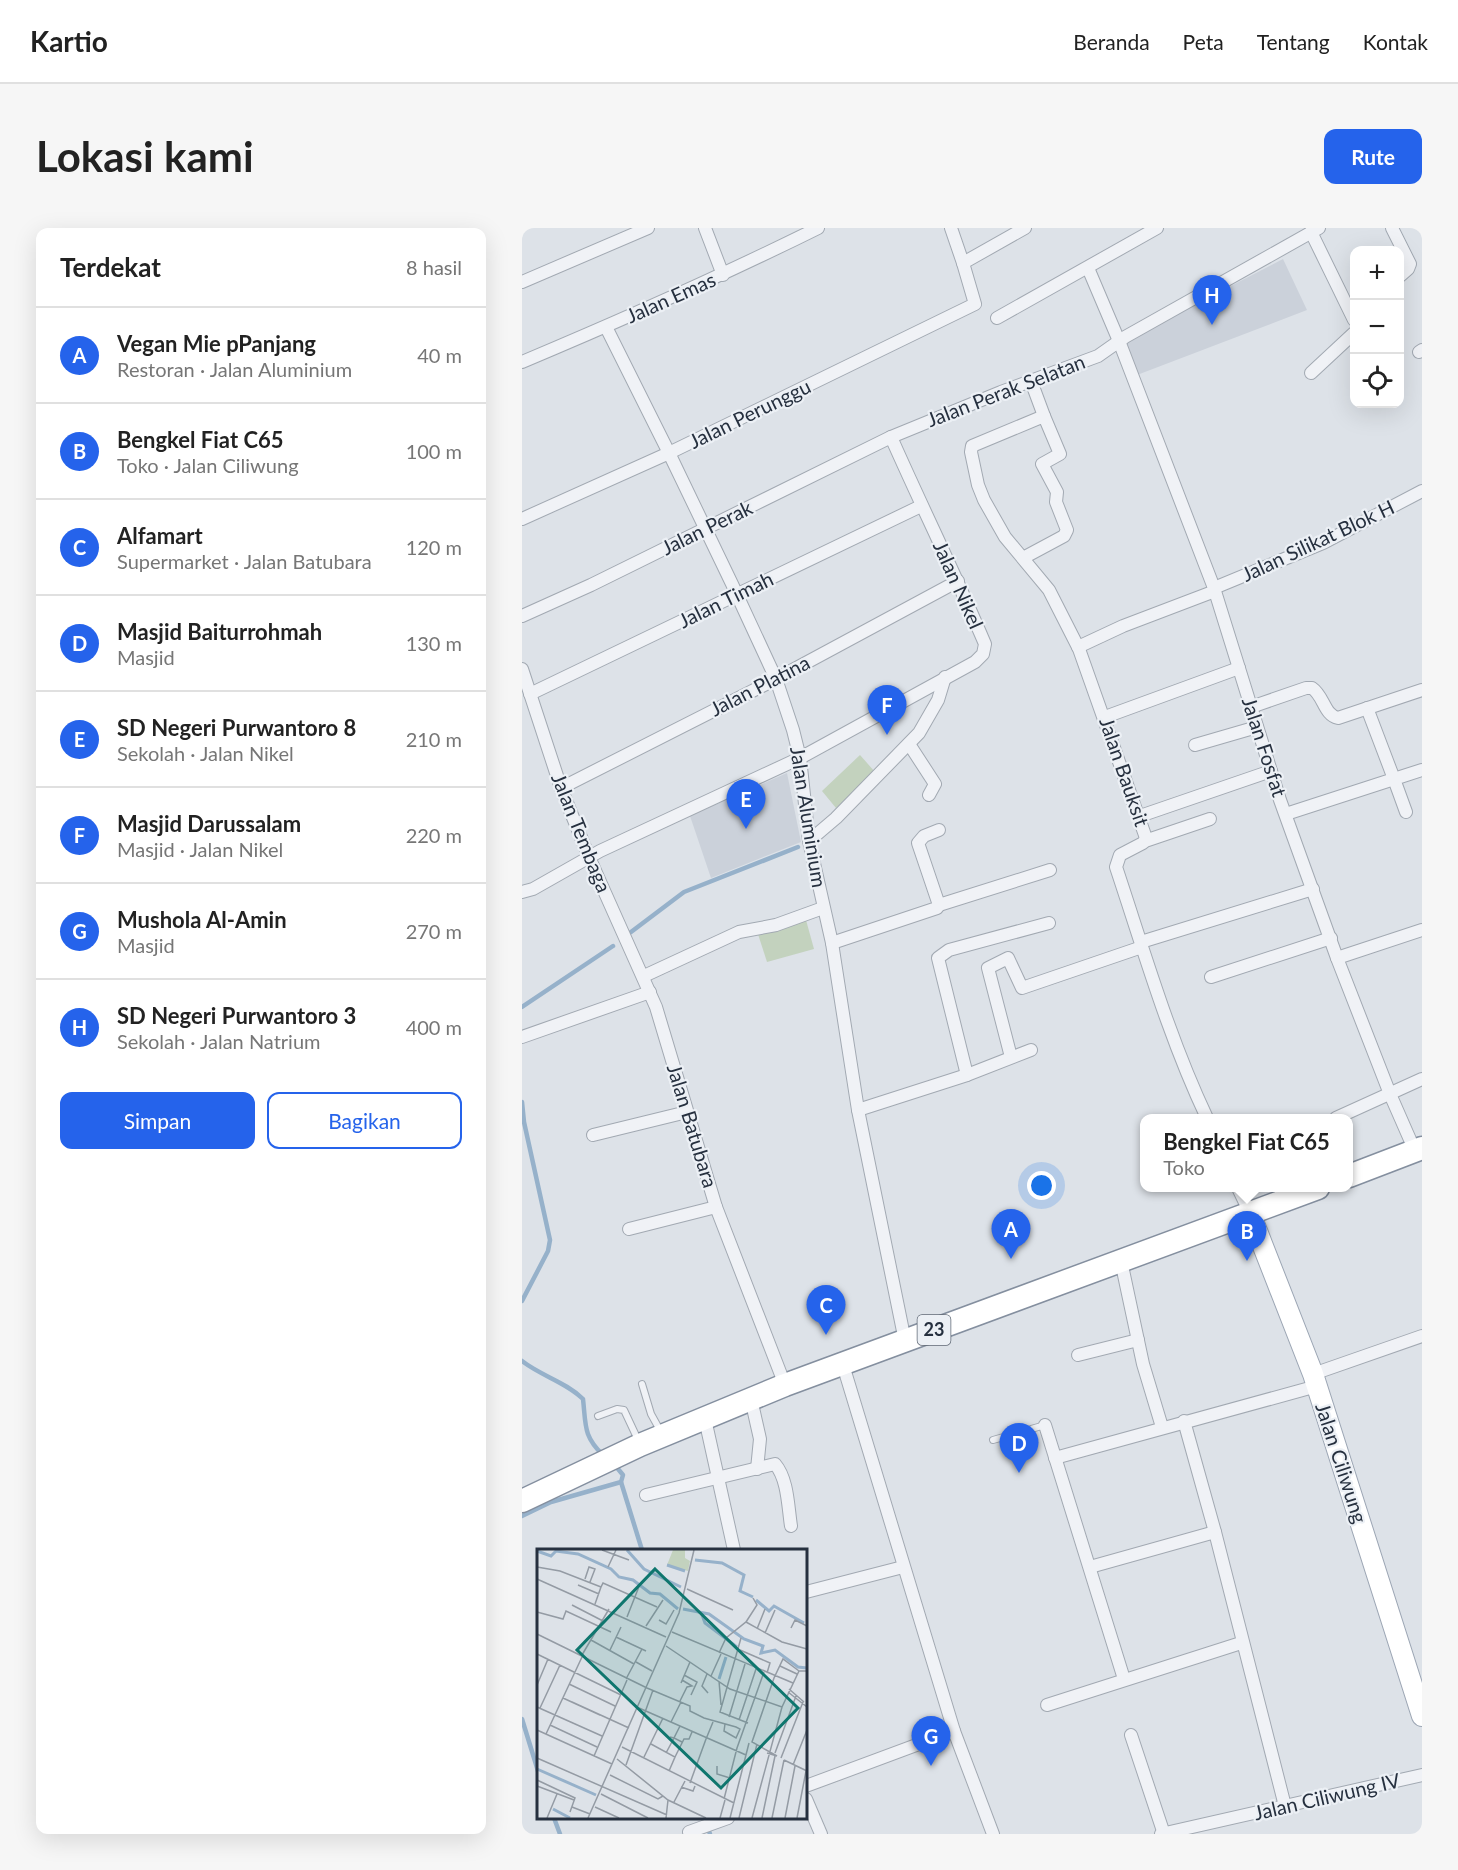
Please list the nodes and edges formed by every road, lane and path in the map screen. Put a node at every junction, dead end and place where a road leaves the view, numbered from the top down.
1 (648, 228) edge
2 (705, 228) edge
3 (818, 228) edge
4 (951, 228) edge
5 (1024, 228) edge
6 (1157, 228) edge
7 (1392, 228) edge
8 (1315, 230) edge
9 (1401, 246) edge
10 (1404, 252) edge
11 (963, 263) junction
12 (1088, 268) junction
13 (1404, 272) edge
14 (723, 275) junction
15 (522, 282) edge
16 (1350, 311) edge
17 (997, 318) dead end
18 (606, 327) junction
19 (1350, 337) edge
20 (1119, 341) junction
21 (522, 362) edge
22 (1311, 373) dead end
23 (1031, 381) junction
24 (1044, 416) junction
25 (891, 437) junction
26 (669, 453) junction
27 (1422, 491) edge
28 (921, 506) junction
29 (522, 519) edge
30 (705, 529) junction
31 (1023, 558) junction
32 (958, 581) junction
33 (1215, 590) junction
34 (736, 595) junction
35 (522, 616) edge
36 (1078, 647) junction
37 (1239, 668) junction
38 (522, 669) edge
39 (945, 677) junction
40 (776, 679) junction
41 (1422, 690) edge
42 (530, 694) junction
43 (1251, 707) junction
44 (1367, 708) junction
45 (1105, 717) junction
46 (1257, 727) junction
47 (909, 744) junction
48 (1195, 745) dead end
49 (800, 758) junction
50 (1422, 770) edge
51 (1271, 771) junction
52 (1394, 779) junction
53 (561, 788) junction
54 (929, 795) dead end
55 (1406, 812) dead end
56 (1286, 814) junction
57 (1140, 816) junction
58 (1210, 819) dead end
59 (939, 830) dead end
60 (809, 841) junction
61 (1145, 841) junction
62 (589, 857) junction
63 (1050, 870) dead end
64 (1313, 889) junction
65 (522, 891) edge
66 (939, 905) junction
67 (824, 908) junction
68 (1049, 923) dead end
69 (1422, 930) edge
70 (1331, 938) junction
71 (832, 943) junction
72 (1141, 944) junction
73 (1337, 958) junction
74 (644, 976) junction
75 (1211, 976) dead end
76 (650, 992) junction
77 (522, 1037) edge
78 (1031, 1050) dead end
79 (1011, 1057) junction
80 (967, 1075) junction
81 (1422, 1079) edge
82 (1390, 1094) junction
83 (858, 1110) junction
84 (687, 1112) junction
85 (1205, 1114) edge
86 (1347, 1114) edge
87 (593, 1135) dead end
88 (1418, 1150) edge
89 (1353, 1174) edge
90 (1240, 1192) edge
91 (1307, 1192) edge
92 (716, 1207) junction
93 (1250, 1213) junction
94 (629, 1229) dead end
95 (1121, 1261) junction
96 (1422, 1336) edge
97 (1138, 1340) junction
98 (905, 1341) junction
99 (1078, 1355) dead end
100 (843, 1365) junction
101 (1315, 1380) junction
102 (642, 1384) dead end
103 (784, 1385) junction
104 (751, 1400) junction
105 (598, 1416) dead end
106 (705, 1419) junction
107 (1184, 1421) junction
108 (1045, 1425) joint
109 (1162, 1427) junction
110 (663, 1436) junction
111 (993, 1440) dead end
112 (631, 1449) junction
113 (1055, 1458) junction
114 (757, 1469) junction
115 (718, 1477) junction
116 (646, 1495) dead end
117 (522, 1501) edge
118 (791, 1526) dead end
119 (1215, 1532) junction
120 (734, 1549) edge
121 (903, 1567) junction
122 (1090, 1567) junction
123 (807, 1592) edge
124 (1242, 1643) junction
125 (1124, 1679) junction
126 (1047, 1705) dead end
127 (1422, 1716) edge
128 (954, 1731) junction
129 (1131, 1735) dead end
130 (1422, 1775) edge
131 (807, 1786) edge
132 (807, 1801) edge
133 (1285, 1806) junction
134 (725, 1819) edge
135 (689, 1832) dead end
136 (821, 1834) edge
137 (993, 1834) edge
138 (1163, 1834) edge

1 - 15 street
2 - 14 street
3 - 14 street, Jalan Emas
4 - 11 street
5 - 11 street
6 - 12 street
7 - 9 street
8 - 16 street
8 - 20 street, Jalan Perak Selatan
10 - 13 street
11 - 26 street, Jalan Perunggu
12 - 17 street
12 - 20 street, Jalan Fosfat
14 - 18 street, Jalan Emas
18 - 21 street, Jalan Emas
18 - 26 street, Jalan Aluminium
19 - 22 street
20 - 23 street, Jalan Perak Selatan
20 - 33 street, Jalan Fosfat
23 - 24 street
23 - 25 street, Jalan Perak Selatan
24 - 31 street
24 - 31 street, Jalan Bauksit
25 - 28 street, Jalan Nikel
25 - 30 street, Jalan Perak
26 - 29 street, Jalan Perunggu
26 - 30 street, Jalan Aluminium
27 - 33 street, Jalan Silikat Blok H
28 - 32 street, Jalan Nikel
28 - 34 street, Jalan Timah
30 - 34 street, Jalan Aluminium
30 - 35 street, Jalan Perak
31 - 36 street, Jalan Bauksit
32 - 39 street, Jalan Nikel
32 - 40 street, Jalan Platina
33 - 36 street, Jalan Silikat Blok H
33 - 37 street, Jalan Fosfat
34 - 40 street, Jalan Aluminium
34 - 42 street, Jalan Timah
36 - 45 street, Jalan Bauksit
37 - 43 street, Jalan Fosfat
37 - 45 street
38 - 42 street, Jalan Tembaga
39 - 47 street
39 - 49 street, Jalan Nikel
40 - 49 street, Jalan Aluminium
40 - 53 street, Jalan Platina
41 - 44 street
42 - 53 street, Jalan Tembaga
43 - 44 street
43 - 46 street, Jalan Fosfat
44 - 52 street
45 - 57 street, Jalan Bauksit
46 - 48 street
46 - 51 street, Jalan Fosfat
47 - 54 street
47 - 60 street
49 - 60 street, Jalan Aluminium
49 - 62 street, Jalan Nikel
50 - 52 street
51 - 56 street, Jalan Fosfat
51 - 57 street
52 - 55 street
52 - 56 street
53 - 62 street, Jalan Tembaga
56 - 64 street, Jalan Fosfat
57 - 61 street, Jalan Bauksit
58 - 61 street
59 - 66 street
60 - 67 street, Jalan Aluminium
61 - 72 street, Jalan Bauksit
62 - 65 street, Jalan Nikel
62 - 74 street, Jalan Tembaga
63 - 66 street
64 - 70 street, Jalan Fosfat
64 - 72 street
66 - 71 street
67 - 71 street, Jalan Aluminium
67 - 74 street
68 - 80 street
69 - 73 street
70 - 73 street, Jalan Fosfat
70 - 75 street
71 - 83 street, Jalan Aluminium
72 - 79 street
72 - 85 street, Jalan Bauksit
73 - 82 street, Jalan Fosfat
74 - 76 street, Jalan Tembaga
76 - 77 street
76 - 84 street, Jalan Batubara
78 - 79 street
79 - 80 street
80 - 83 street
81 - 82 street
82 - 86 street
82 - 88 street, Jalan Fosfat
83 - 98 street, Jalan Aluminium
84 - 87 street
84 - 92 street, Jalan Batubara
88 - 89 highway
90 - 93 street
91 - 93 highway, 23
92 - 94 street
92 - 103 street, Jalan Batubara
93 - 95 highway, 23
93 - 101 main road, Jalan Ciliwung
95 - 97 street
95 - 98 highway, 23
96 - 101 street
97 - 99 street
97 - 109 street
98 - 100 highway, 23
100 - 103 highway, 23
100 - 121 street
101 - 107 street
101 - 127 main road, Jalan Ciliwung
102 - 110 lane
103 - 104 highway, 23
104 - 106 highway, 23
104 - 114 street
105 - 112 lane
106 - 110 highway, 23
106 - 115 street
107 - 109 street
107 - 119 street
108 - 111 lane
108 - 113 street
109 - 113 street
110 - 112 highway, 23
112 - 117 highway, 23
113 - 122 street
114 - 115 street
114 - 118 street
115 - 116 street
115 - 120 street
119 - 122 street
119 - 124 street
121 - 123 street
121 - 128 street
122 - 125 street
124 - 125 street
124 - 133 street
125 - 126 street
128 - 131 street
128 - 137 street
129 - 138 street
130 - 133 street, Jalan Ciliwung IV
132 - 136 street
133 - 138 street, Jalan Ciliwung IV
134 - 135 street

